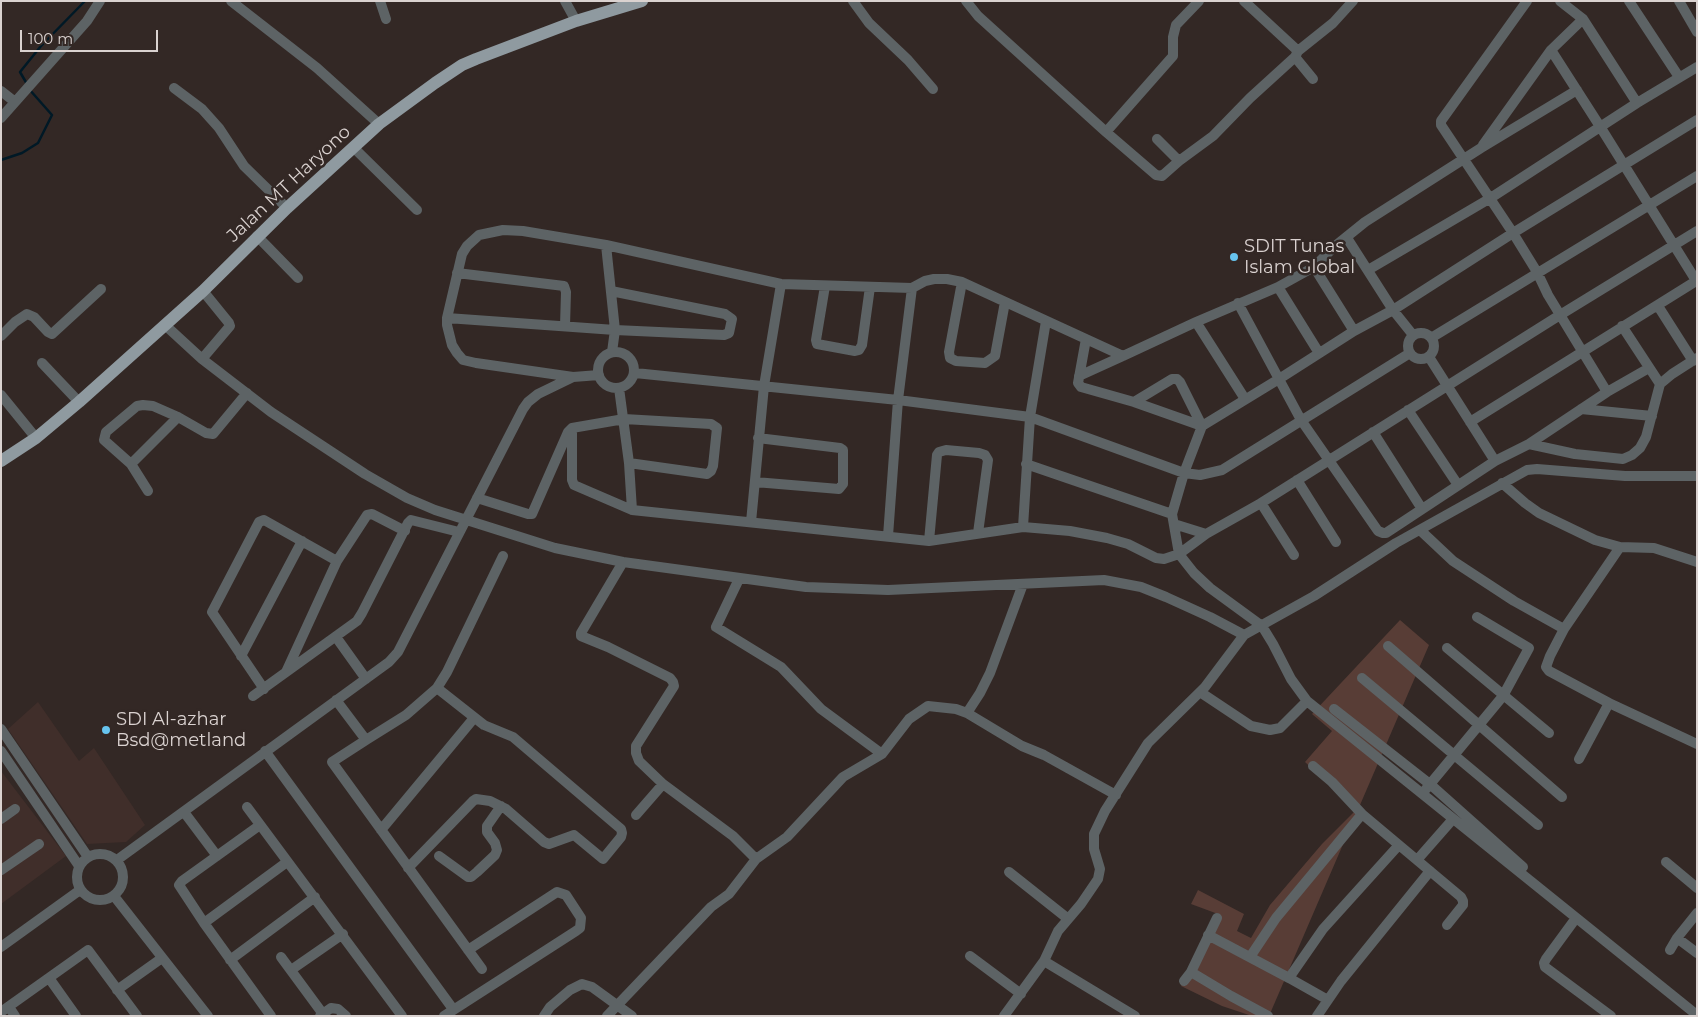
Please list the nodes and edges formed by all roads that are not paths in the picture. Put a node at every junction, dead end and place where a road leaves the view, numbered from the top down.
1 (100, 1) edge
2 (231, 1) edge
3 (380, 1) edge
4 (565, 1) edge
5 (642, 1) edge
6 (853, 1) edge
7 (966, 1) edge
8 (1199, 1) edge
9 (1244, 1) edge
10 (1353, 1) edge
11 (1527, 1) edge
12 (1560, 1) edge
13 (1629, 1) edge
14 (1679, 1) edge
15 (386, 19) dead end
16 (1583, 19) junction
17 (576, 21) junction
18 (1697, 32) edge
19 (1551, 50) junction
20 (1296, 54) junction
21 (1697, 67) edge
22 (1679, 77) junction
23 (1313, 79) dead end
24 (174, 88) dead end
25 (933, 90) dead end
26 (1577, 90) junction
27 (1, 91) edge
28 (14, 102) junction
29 (1637, 103) junction
30 (1, 118) edge
31 (1697, 120) edge
32 (379, 124) junction
33 (1601, 128) junction
34 (1106, 132) junction
35 (1157, 139) dead end
36 (353, 148) junction
37 (1481, 148) junction
38 (1464, 160) junction
39 (1179, 161) junction
40 (1623, 164) junction
41 (1697, 176) edge
42 (1489, 199) junction
43 (1649, 207) junction
44 (287, 208) junction
45 (417, 210) dead end
46 (1697, 231) edge
47 (1513, 233) junction
48 (257, 236) junction
49 (1347, 238) junction
50 (606, 245) junction
51 (1673, 245) junction
52 (1314, 267) junction
53 (1368, 270) junction
54 (1537, 272) junction
55 (457, 273) junction
56 (298, 278) dead end
57 (962, 282) junction
58 (1696, 282) edge
59 (781, 284) junction
60 (825, 286) junction
61 (870, 287) junction
62 (1278, 287) junction
63 (912, 288) junction
64 (101, 289) dead end
65 (203, 291) junction
66 (611, 291) junction
67 (1005, 302) junction
68 (1238, 303) junction
69 (1658, 306) junction
70 (1393, 310) junction
71 (1560, 315) junction
72 (447, 318) junction
73 (1046, 321) junction
74 (1196, 322) junction
75 (164, 325) junction
76 (565, 326) junction
77 (1622, 326) junction
78 (615, 330) junction
79 (1354, 331) junction
80 (1413, 335) junction
81 (1, 336) edge
82 (1431, 338) junction
83 (1086, 339) junction
84 (612, 352) junction
85 (1583, 352) junction
86 (1319, 353) junction
87 (1410, 353) junction
88 (1122, 356) junction
89 (1429, 357) junction
90 (202, 359) junction
91 (1695, 360) edge
92 (42, 363) dead end
93 (1649, 368) junction
94 (634, 373) junction
95 (599, 375) junction
96 (1079, 376) junction
97 (573, 378) junction
98 (1279, 379) junction
99 (1660, 384) junction
100 (764, 386) junction
101 (1447, 386) junction
102 (619, 388) junction
103 (1607, 392) junction
104 (247, 393) junction
105 (1, 395) edge
106 (1245, 399) junction
107 (898, 400) junction
108 (79, 402) junction
109 (1134, 402) junction
110 (1581, 409) junction
111 (1408, 410) junction
112 (1652, 416) junction
113 (178, 417) junction
114 (1030, 417) junction
115 (624, 420) junction
116 (1301, 420) junction
117 (1470, 422) junction
118 (1202, 426) junction
119 (572, 428) junction
120 (1373, 432) junction
121 (36, 438) junction
122 (758, 438) junction
123 (1528, 444) junction
124 (1329, 460) junction
125 (1, 461) edge
126 (1495, 461) junction
127 (629, 463) junction
128 (131, 464) junction
129 (1026, 464) junction
130 (1184, 473) junction
131 (1697, 476) edge
132 (1297, 480) junction
133 (754, 482) junction
134 (1502, 483) junction
135 (1458, 485) junction
136 (148, 491) dead end
137 (477, 498) junction
138 (1261, 503) junction
139 (1422, 509) junction
140 (632, 510) junction
141 (1173, 519) junction
142 (465, 520) junction
143 (751, 522) junction
144 (1023, 527) junction
145 (1420, 530) junction
146 (405, 531) junction
147 (459, 532) junction
148 (978, 534) junction
149 (1206, 534) junction
150 (888, 536) junction
151 (929, 541) junction
152 (302, 542) junction
153 (1336, 542) dead end
154 (1620, 547) junction
155 (1179, 554) junction
156 (1294, 554) dead end
157 (503, 556) dead end
158 (337, 561) junction
159 (623, 562) junction
160 (1697, 562) edge
161 (739, 579) junction
162 (1023, 584) junction
163 (1477, 617) dead end
164 (1262, 626) junction
165 (1564, 629) junction
166 (1244, 635) junction
167 (336, 637) junction
168 (1388, 646) dead end
169 (1447, 648) dead end
170 (241, 656) junction
171 (285, 673) junction
172 (1362, 678) dead end
173 (366, 679) junction
174 (437, 688) junction
175 (264, 689) junction
176 (1200, 692) junction
177 (253, 696) dead end
178 (1503, 696) junction
179 (336, 700) junction
180 (1307, 701) junction
181 (1609, 703) junction
182 (1334, 709) dead end
183 (967, 713) junction
184 (474, 718) junction
185 (1479, 725) junction
186 (1, 729) edge
187 (1549, 733) dead end
188 (366, 740) junction
189 (1697, 744) edge
190 (1, 751) edge
191 (265, 751) junction
192 (882, 754) junction
193 (19, 756) junction
194 (1455, 756) junction
195 (1579, 759) dead end
196 (9, 762) junction
197 (1313, 766) dead end
198 (663, 784) junction
199 (1431, 785) junction
200 (1422, 794) junction
201 (1116, 795) junction
202 (1562, 797) dead end
203 (501, 806) junction
204 (247, 807) dead end
205 (15, 809) dead end
206 (184, 812) junction
207 (1362, 814) junction
208 (636, 815) dead end
209 (1, 819) edge
210 (1453, 819) junction
211 (260, 825) junction
212 (1538, 825) dead end
213 (381, 830) junction
214 (39, 844) dead end
215 (1398, 846) junction
216 (217, 856) junction
217 (439, 856) dead end
218 (88, 857) junction
219 (756, 859) junction
220 (117, 860) junction
221 (1417, 860) junction
222 (287, 862) junction
223 (1666, 862) dead end
224 (79, 866) junction
225 (1524, 867) dead end
226 (408, 868) junction
227 (1, 870) edge
228 (1430, 871) junction
229 (1009, 872) dead end
230 (1697, 888) edge
231 (80, 890) junction
232 (114, 896) junction
233 (315, 897) junction
234 (1697, 913) edge
235 (1067, 918) junction
236 (1217, 918) dead end
237 (1576, 918) junction
238 (204, 923) junction
239 (1447, 925) dead end
240 (343, 934) junction
241 (1208, 935) junction
242 (1677, 938) junction
243 (1, 947) edge
244 (468, 950) junction
245 (1670, 950) dead end
246 (1697, 952) edge
247 (970, 956) dead end
248 (280, 957) dead end
249 (162, 958) junction
250 (1250, 958) junction
251 (230, 960) junction
252 (1044, 961) junction
253 (482, 969) dead end
254 (291, 970) junction
255 (1191, 972) junction
256 (49, 978) junction
257 (1289, 978) junction
258 (1184, 981) dead end
259 (117, 990) junction
260 (1021, 994) junction
261 (1328, 1000) junction
262 (618, 1004) junction
263 (1686, 1006) junction
264 (453, 1009) junction
265 (8, 1012) edge
266 (322, 1015) edge
267 (1697, 1015) edge
268 (76, 1016) edge
269 (137, 1016) edge
270 (208, 1016) edge
271 (271, 1016) edge
272 (346, 1016) edge
273 (402, 1016) edge
274 (444, 1016) edge
275 (544, 1016) edge
276 (607, 1016) edge
277 (632, 1016) edge
278 (1004, 1016) edge
279 (1135, 1016) edge
280 (1268, 1016) edge
281 (1317, 1016) edge
282 (1611, 1016) edge
283 (1679, 1016) edge

1 - 28 street
2 - 32 street
3 - 15 street
4 - 17 street
5 - 17 main road, Jalan MT Haryono
6 - 25 street
7 - 34 street
8 - 34 street
9 - 20 street
10 - 20 street
11 - 38 street
12 - 16 street
13 - 22 street
14 - 18 street
16 - 19 street
16 - 29 street
17 - 32 main road, Jalan MT Haryono
19 - 26 street
19 - 37 street
20 - 23 street
20 - 39 street
21 - 22 street
22 - 29 street
24 - 44 street
26 - 33 street
26 - 37 street
27 - 28 street
28 - 30 street
29 - 33 street
31 - 40 street
32 - 36 main road, Jalan MT Haryono
33 - 40 street
33 - 42 street
34 - 39 street
35 - 39 street
36 - 44 main road, Jalan MT Haryono
36 - 45 street
37 - 38 street
38 - 42 street
38 - 49 street
40 - 43 street
40 - 47 street
41 - 43 street
42 - 47 street
42 - 53 street
43 - 51 street
43 - 54 street
44 - 48 main road, Jalan MT Haryono
46 - 51 street
47 - 54 street
47 - 70 street
48 - 56 street
48 - 65 main road, Jalan MT Haryono
49 - 52 street
49 - 53 street
50 - 55 street
50 - 59 street
50 - 66 street
51 - 58 street
51 - 71 street
52 - 62 street
52 - 79 street
53 - 70 street
54 - 71 street
54 - 82 street
55 - 72 street
55 - 76 street
57 - 63 street
57 - 67 street
57 - 67 street
58 - 69 street
59 - 60 street
59 - 100 street
60 - 61 street
60 - 61 street
61 - 63 street
62 - 68 street
62 - 86 street
63 - 107 street
64 - 81 street
65 - 75 main road, Jalan MT Haryono
65 - 90 street
66 - 78 street
66 - 78 street
67 - 73 street
68 - 74 street
68 - 98 street
69 - 77 street
69 - 91 street
70 - 79 street
70 - 80 street
71 - 85 street
71 - 101 street
72 - 76 street
72 - 97 street
73 - 83 street
73 - 114 street
74 - 88 street
74 - 106 street
75 - 90 street
75 - 108 main road, Jalan MT Haryono
76 - 78 street
77 - 85 street
77 - 93 street
78 - 84 street
79 - 86 street
80 - 82 street
80 - 87 street
82 - 89 street
83 - 88 street
83 - 96 street
84 - 94 street
84 - 95 street
85 - 103 street
85 - 117 street
86 - 98 street
87 - 89 street
87 - 116 street
88 - 96 street
89 - 101 street
90 - 104 street
91 - 99 street
92 - 108 street
93 - 99 street
93 - 103 street
94 - 100 street
94 - 102 street
95 - 97 street
95 - 102 street
96 - 109 street
97 - 137 street
98 - 106 street
98 - 116 street
99 - 112 street
100 - 107 street
100 - 122 street
101 - 111 street
101 - 117 street
102 - 115 street
103 - 110 street
104 - 113 street
104 - 142 street
105 - 121 street
106 - 118 street
107 - 114 street
107 - 150 street
108 - 121 main road, Jalan MT Haryono
109 - 118 street
109 - 118 street
110 - 112 street
110 - 123 street
111 - 120 street
111 - 135 street
112 - 123 street
113 - 128 street
113 - 128 street
114 - 129 street
114 - 130 street
115 - 119 street
115 - 127 street
115 - 127 street
116 - 124 street
116 - 130 street
117 - 126 street
118 - 130 street
119 - 137 street
119 - 140 street
120 - 124 street
120 - 139 street
121 - 125 main road, Jalan MT Haryono
122 - 133 street
122 - 133 street
123 - 126 street
124 - 132 street
124 - 139 street
126 - 135 street
127 - 140 street
128 - 136 street
129 - 141 street
129 - 144 street
130 - 141 street
131 - 134 street
132 - 138 street
132 - 153 street
133 - 143 street
134 - 145 street
134 - 154 street
135 - 139 street
137 - 142 street
138 - 149 street
138 - 156 street
140 - 143 street
141 - 149 street
141 - 155 street
142 - 147 street
142 - 159 street
143 - 150 street
144 - 148 street
144 - 155 street
145 - 164 street
145 - 165 street
146 - 147 street
146 - 158 street
146 - 167 street
147 - 173 street
148 - 151 street
148 - 151 street
149 - 155 street
150 - 151 street
152 - 158 street
152 - 170 street
152 - 170 street
154 - 160 street
154 - 165 street
155 - 164 street
157 - 174 street
158 - 171 street
159 - 161 street
159 - 198 street
161 - 162 street
161 - 192 street
162 - 166 street
162 - 183 street
163 - 178 street
164 - 166 street
164 - 180 street
165 - 181 street
166 - 176 street
167 - 171 street
167 - 173 street
168 - 185 street
169 - 178 street
170 - 175 street
171 - 175 street
172 - 194 street
173 - 179 street
174 - 184 street
174 - 188 street
175 - 177 street
176 - 180 street
176 - 201 street
178 - 185 street
178 - 187 street
179 - 188 street
179 - 191 street
180 - 200 street
181 - 189 street
181 - 195 street
182 - 199 street
183 - 192 street
183 - 201 street
184 - 203 street
184 - 213 street
185 - 194 street
185 - 202 street
186 - 193 street
188 - 213 street
190 - 196 street
191 - 206 street
191 - 264 street
192 - 219 street
193 - 196 street
193 - 218 street
194 - 199 street
194 - 212 street
196 - 224 street
197 - 207 street
198 - 208 street
198 - 219 street
199 - 200 street
199 - 225 street
200 - 210 street
201 - 235 street
203 - 217 street
203 - 226 street
204 - 211 street
205 - 209 street
206 - 216 street
206 - 220 street
207 - 215 street
207 - 250 street
210 - 221 street
210 - 237 street
211 - 216 street
211 - 222 street
213 - 226 street
214 - 227 street
215 - 221 street
215 - 257 street
216 - 238 street
218 - 220 street
218 - 224 street
219 - 262 street
220 - 232 street
221 - 228 street
222 - 233 street
222 - 238 street
223 - 230 street
224 - 231 street
226 - 244 street
228 - 239 street
228 - 261 street
229 - 235 street
231 - 232 street
231 - 243 street
232 - 249 street
233 - 240 street
233 - 251 street
234 - 242 street
235 - 252 street
236 - 241 street
237 - 263 street
237 - 282 street
238 - 251 street
240 - 254 street
240 - 273 street
241 - 250 street
241 - 255 street
242 - 245 street
242 - 246 street
244 - 253 street
244 - 264 street
247 - 260 street
248 - 254 street
249 - 259 street
249 - 270 street
250 - 257 street
251 - 271 street
252 - 260 street
252 - 279 street
254 - 266 street
255 - 258 street
255 - 280 street
256 - 259 street
256 - 265 street
256 - 268 street
257 - 261 street
259 - 269 street
260 - 278 street
261 - 281 street
262 - 275 street
262 - 276 street
262 - 277 street
263 - 267 street
263 - 283 street
264 - 274 street
266 - 272 street

